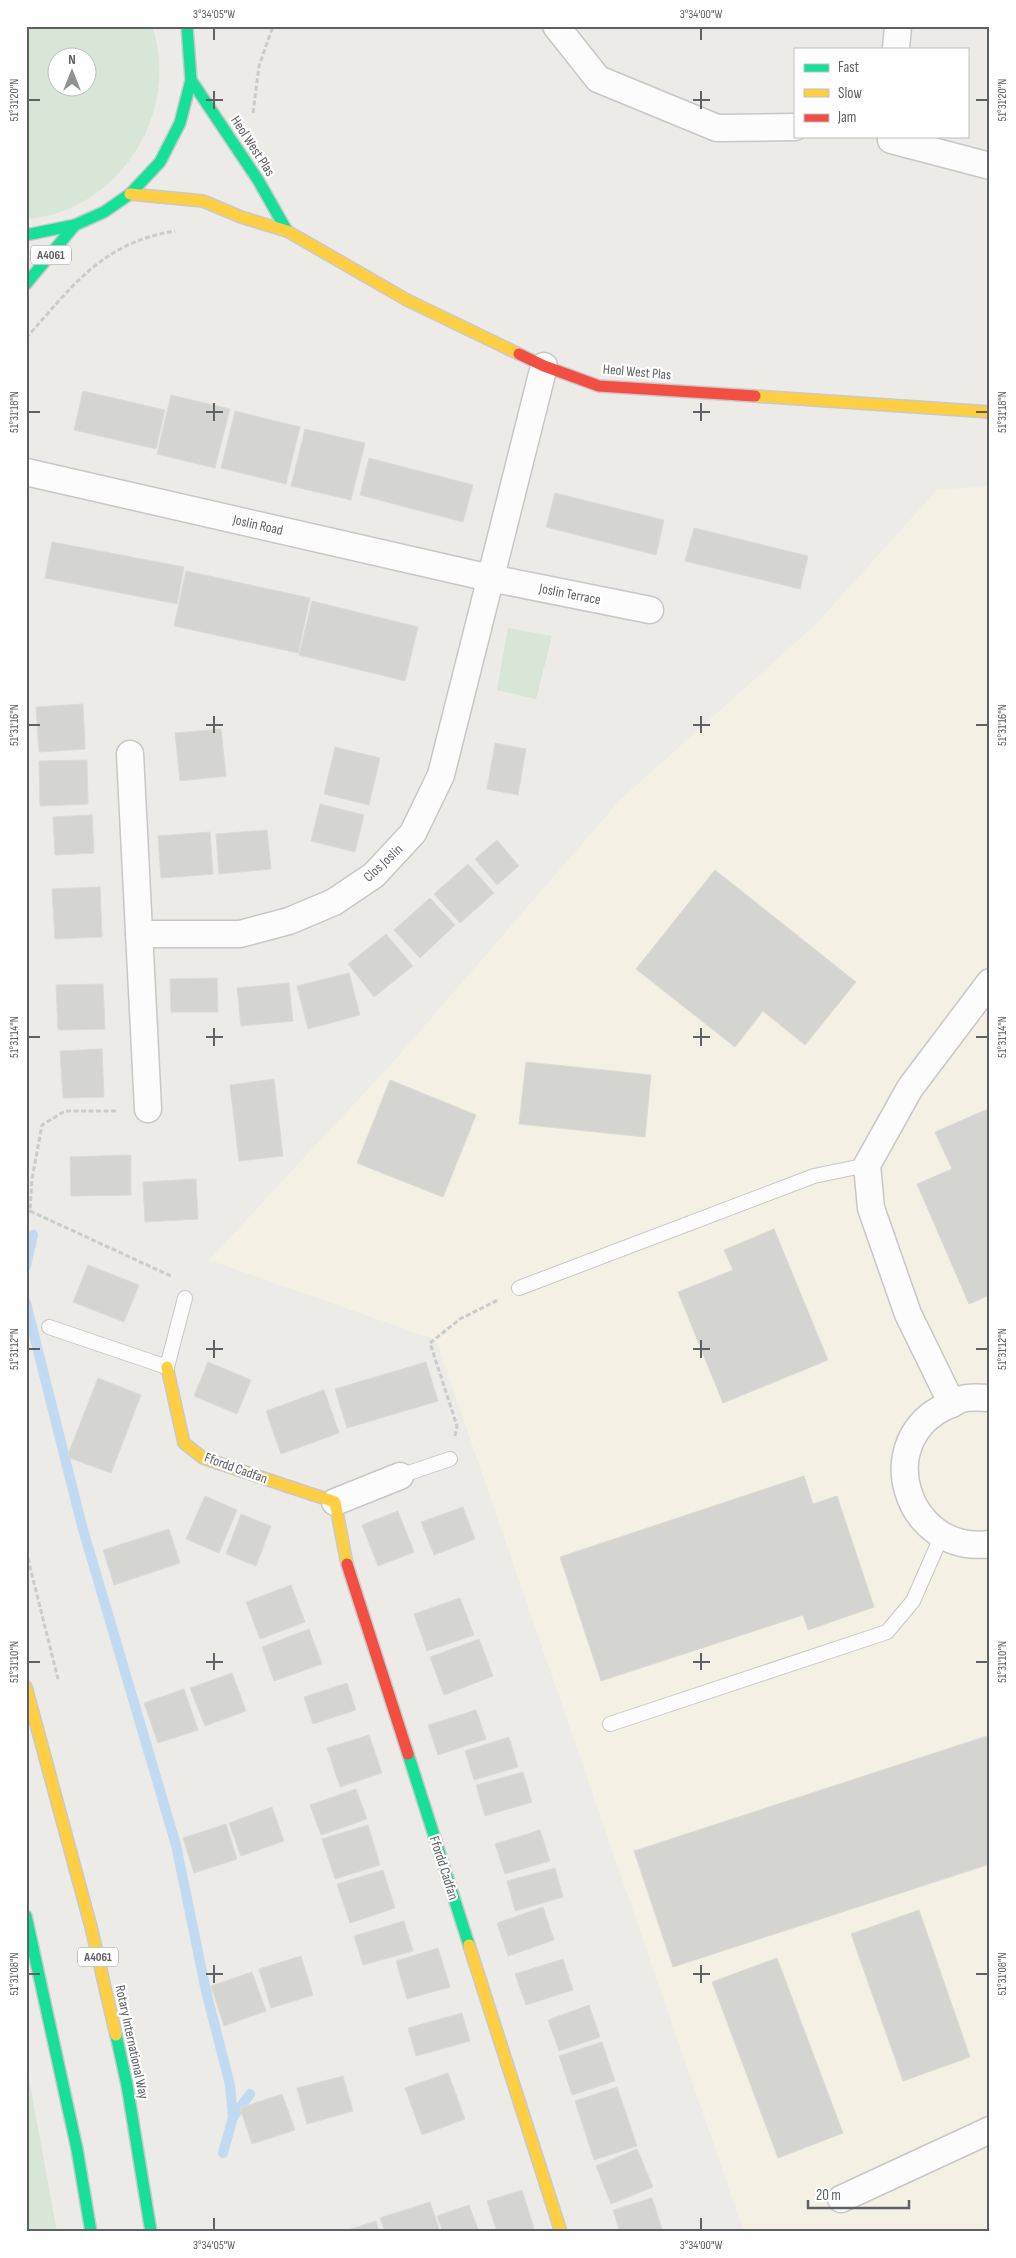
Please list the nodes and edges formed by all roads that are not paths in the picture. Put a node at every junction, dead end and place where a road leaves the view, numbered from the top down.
1 (187, 26) edge
2 (556, 26) edge
3 (898, 26) edge
4 (896, 48) edge
5 (191, 80) junction
6 (794, 127) edge
7 (884, 138) edge
8 (990, 166) edge
9 (130, 194) junction
10 (75, 225) junction
11 (287, 231) junction
12 (26, 235) edge
13 (26, 284) edge
14 (544, 366) junction
15 (990, 412) edge
16 (26, 472) edge
17 (490, 578) junction
18 (650, 610) dead end
19 (130, 754) dead end
20 (139, 934) junction
21 (990, 982) edge
22 (148, 1109) dead end
23 (867, 1165) junction
24 (519, 1288) road end
25 (185, 1298) road end
26 (49, 1327) dead end
27 (168, 1367) junction
28 (990, 1398) edge
29 (952, 1404) junction
30 (450, 1459) road end
31 (400, 1476) joint
32 (336, 1502) junction
33 (942, 1535) junction
34 (990, 1544) edge
35 (26, 1687) edge
36 (610, 1724) dead end
37 (26, 1916) edge
38 (990, 2130) edge
39 (840, 2199) dead end
40 (91, 2232) edge
41 (151, 2232) edge
42 (560, 2232) edge

1 - 5 street
2 - 6 street
3 - 4 street
5 - 9 street
5 - 11 street, Heol West Plas
7 - 8 street
9 - 10 street
9 - 11 street, Heol West Plas
10 - 12 street
10 - 13 street, A4061
11 - 14 street, Heol West Plas
14 - 15 street, Heol West Plas
14 - 17 street
16 - 17 street, Joslin Road
17 - 18 street, Joslin Terrace
17 - 20 street, Clos Joslin
19 - 20 street
20 - 22 street
21 - 23 street
23 - 24 lane
23 - 29 street
25 - 27 lane
26 - 27 lane
27 - 32 street, Ffordd Cadfan
28 - 29 street
29 - 33 street
30 - 31 lane
31 - 32 street
32 - 42 street, Ffordd Cadfan
33 - 34 street
33 - 36 lane
35 - 41 street, Rotary International Way / A4061
37 - 40 street
38 - 39 street

